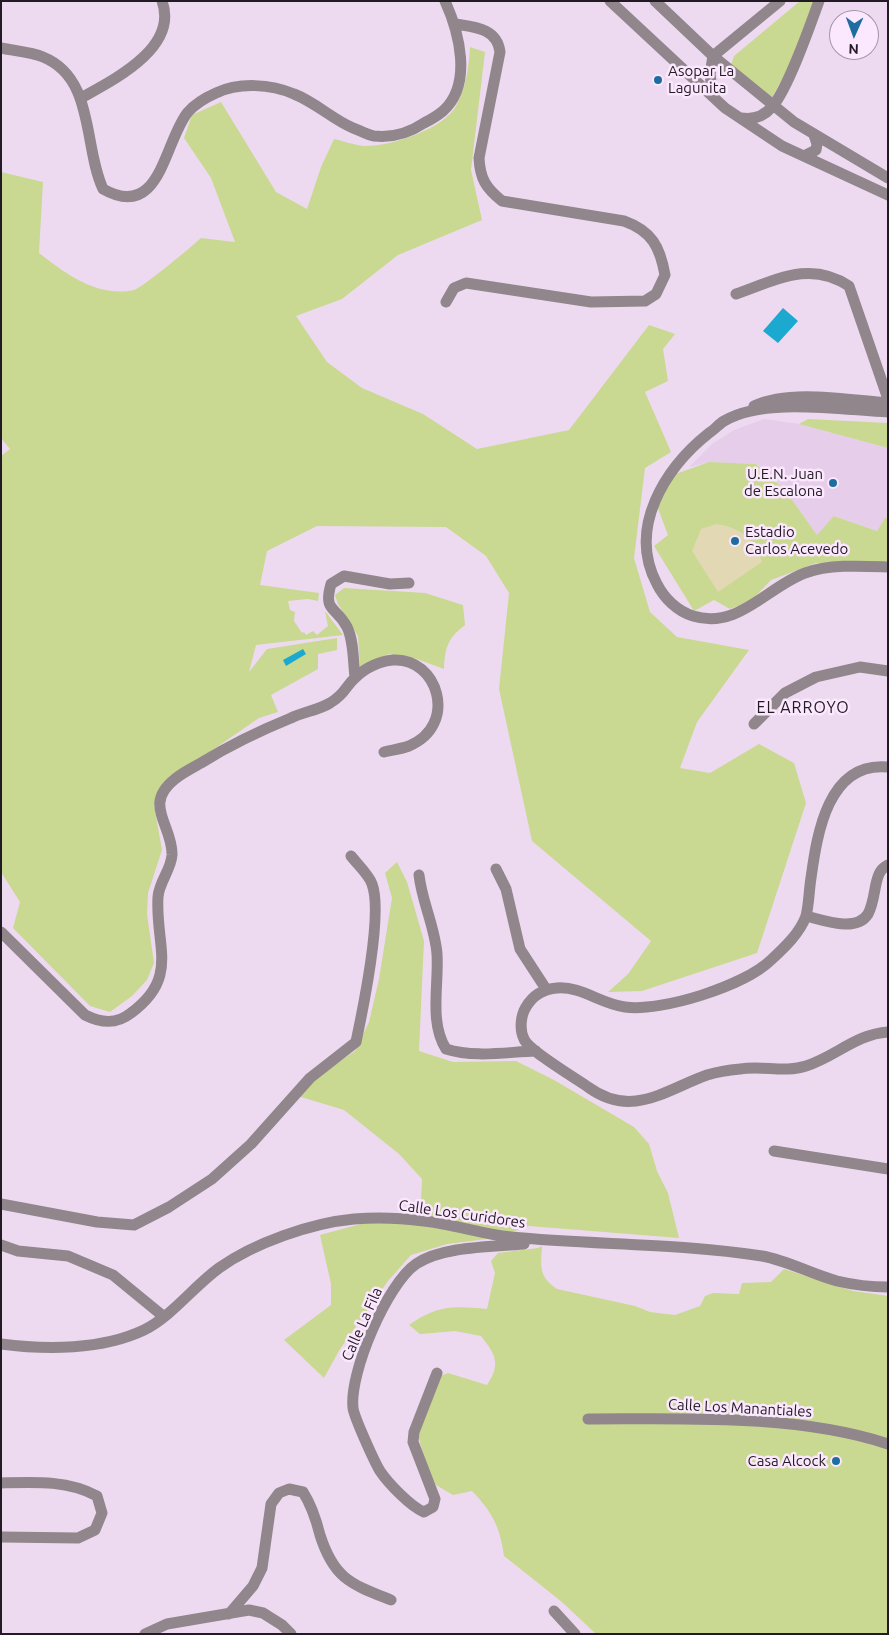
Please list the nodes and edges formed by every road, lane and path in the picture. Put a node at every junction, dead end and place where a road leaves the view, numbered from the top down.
1 (162, 1) edge
2 (445, 1) edge
3 (610, 1) edge
4 (654, 1) edge
5 (780, 1) edge
6 (819, 1) edge
7 (455, 24) junction
8 (1, 48) edge
9 (714, 56) junction
10 (783, 87) junction
11 (713, 97) junction
12 (81, 98) junction
13 (774, 106) junction
14 (739, 118) junction
15 (794, 122) junction
16 (814, 135) junction
17 (804, 156) junction
18 (888, 178) edge
19 (888, 195) edge
20 (736, 294) dead end
21 (446, 302) dead end
22 (888, 399) edge
23 (888, 403) edge
24 (888, 412) edge
25 (738, 415) junction
26 (888, 567) edge
27 (409, 583) dead end
28 (888, 671) edge
29 (355, 677) junction
30 (754, 724) dead end
31 (384, 752) dead end
32 (888, 767) edge
33 (351, 856) dead end
34 (888, 865) edge
35 (496, 869) dead end
36 (419, 875) dead end
37 (806, 916) junction
38 (1, 932) edge
39 (546, 989) junction
40 (888, 1032) edge
41 (536, 1051) junction
42 (774, 1152) dead end
43 (888, 1169) edge
44 (1, 1204) edge
45 (548, 1241) junction
46 (1, 1245) edge
47 (888, 1287) edge
48 (163, 1316) junction
49 (1, 1344) edge
50 (437, 1373) dead end
51 (588, 1419) dead end
52 (888, 1444) edge
53 (1, 1483) edge
54 (1, 1537) edge
55 (391, 1600) dead end
56 (554, 1611) dead end
57 (230, 1614) junction
58 (145, 1634) edge
59 (291, 1634) edge
60 (575, 1634) edge

1 - 12 street
2 - 7 street
3 - 11 street
4 - 9 street
5 - 9 street
6 - 10 street
7 - 12 street
7 - 21 street
8 - 12 street
9 - 11 street
9 - 13 street
10 - 13 street
10 - 15 street
11 - 14 street
13 - 14 street
13 - 15 street
14 - 17 street
15 - 16 street
16 - 17 street
16 - 18 street
17 - 19 street
20 - 22 street
23 - 25 street
24 - 25 street
25 - 26 street
27 - 29 street
28 - 30 street
29 - 31 street
29 - 38 street
32 - 37 street
33 - 44 street
34 - 37 street
35 - 39 street
36 - 41 street
37 - 39 street
39 - 41 street
40 - 41 street
42 - 43 street
45 - 47 street, Calle Los Curidores
45 - 48 street, Calle Los Curidores
45 - 50 street, Calle La Fila
46 - 48 street
48 - 49 street, Calle Los Curidores
51 - 52 street, Calle Los Manantiales
53 - 54 street
55 - 57 street
56 - 60 street
57 - 58 street
57 - 59 street

